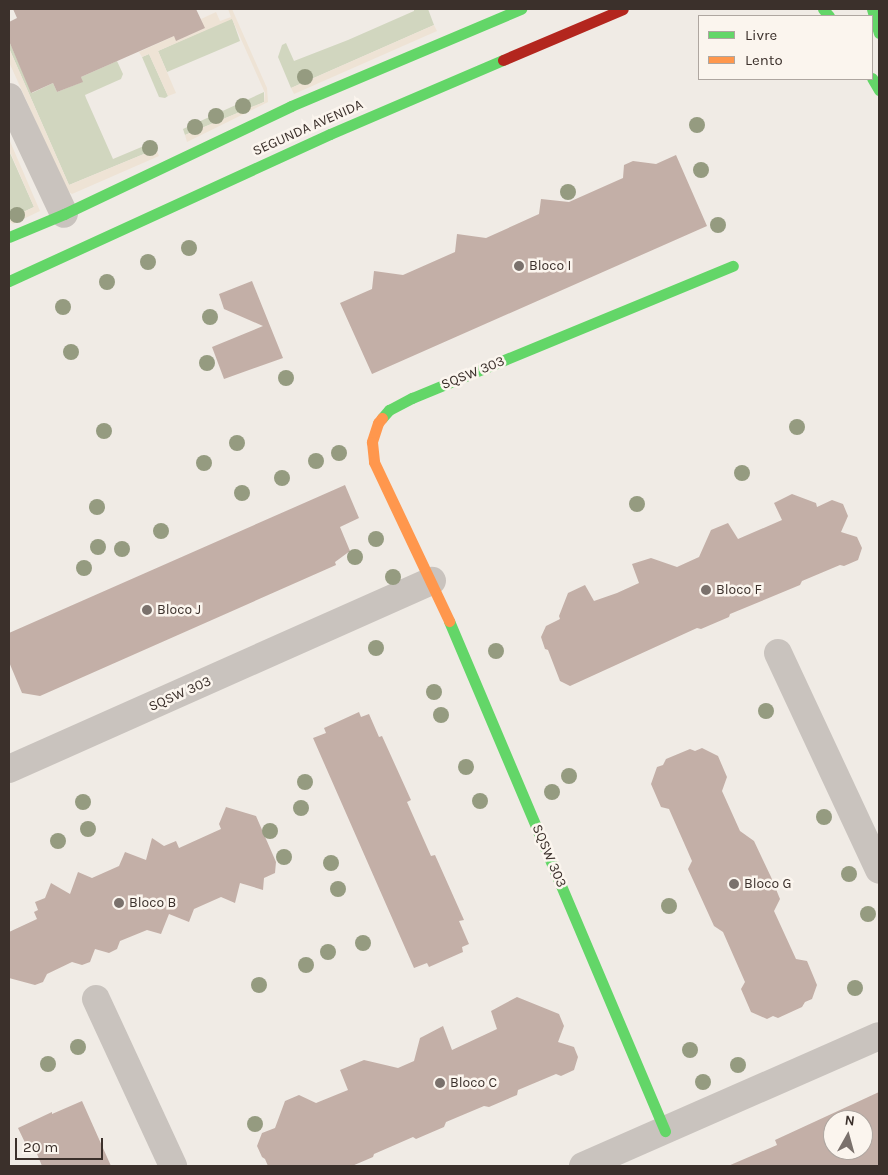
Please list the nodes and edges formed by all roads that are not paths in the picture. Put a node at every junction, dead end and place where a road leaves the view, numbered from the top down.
1 (521, 9) edge
2 (623, 9) edge
3 (872, 9) edge
4 (879, 33) edge
5 (9, 97) edge
6 (64, 214) junction
7 (9, 237) edge
8 (733, 266) dead end
9 (9, 281) edge
10 (432, 581) junction
11 (778, 653) dead end
12 (9, 769) edge
13 (879, 870) edge
14 (96, 999) dead end
15 (879, 1036) edge
16 (665, 1132) junction
17 (173, 1166) edge
18 (583, 1166) edge

1 - 6 street, SEGUNDA AVENIDA
2 - 9 street, SEGUNDA AVENIDA
3 - 4 street
5 - 6 street
6 - 7 street, SEGUNDA AVENIDA
8 - 10 street, SQSW 303
10 - 12 street, SQSW 303
10 - 16 street, SQSW 303
11 - 13 street
14 - 17 street
15 - 16 street
16 - 18 street

